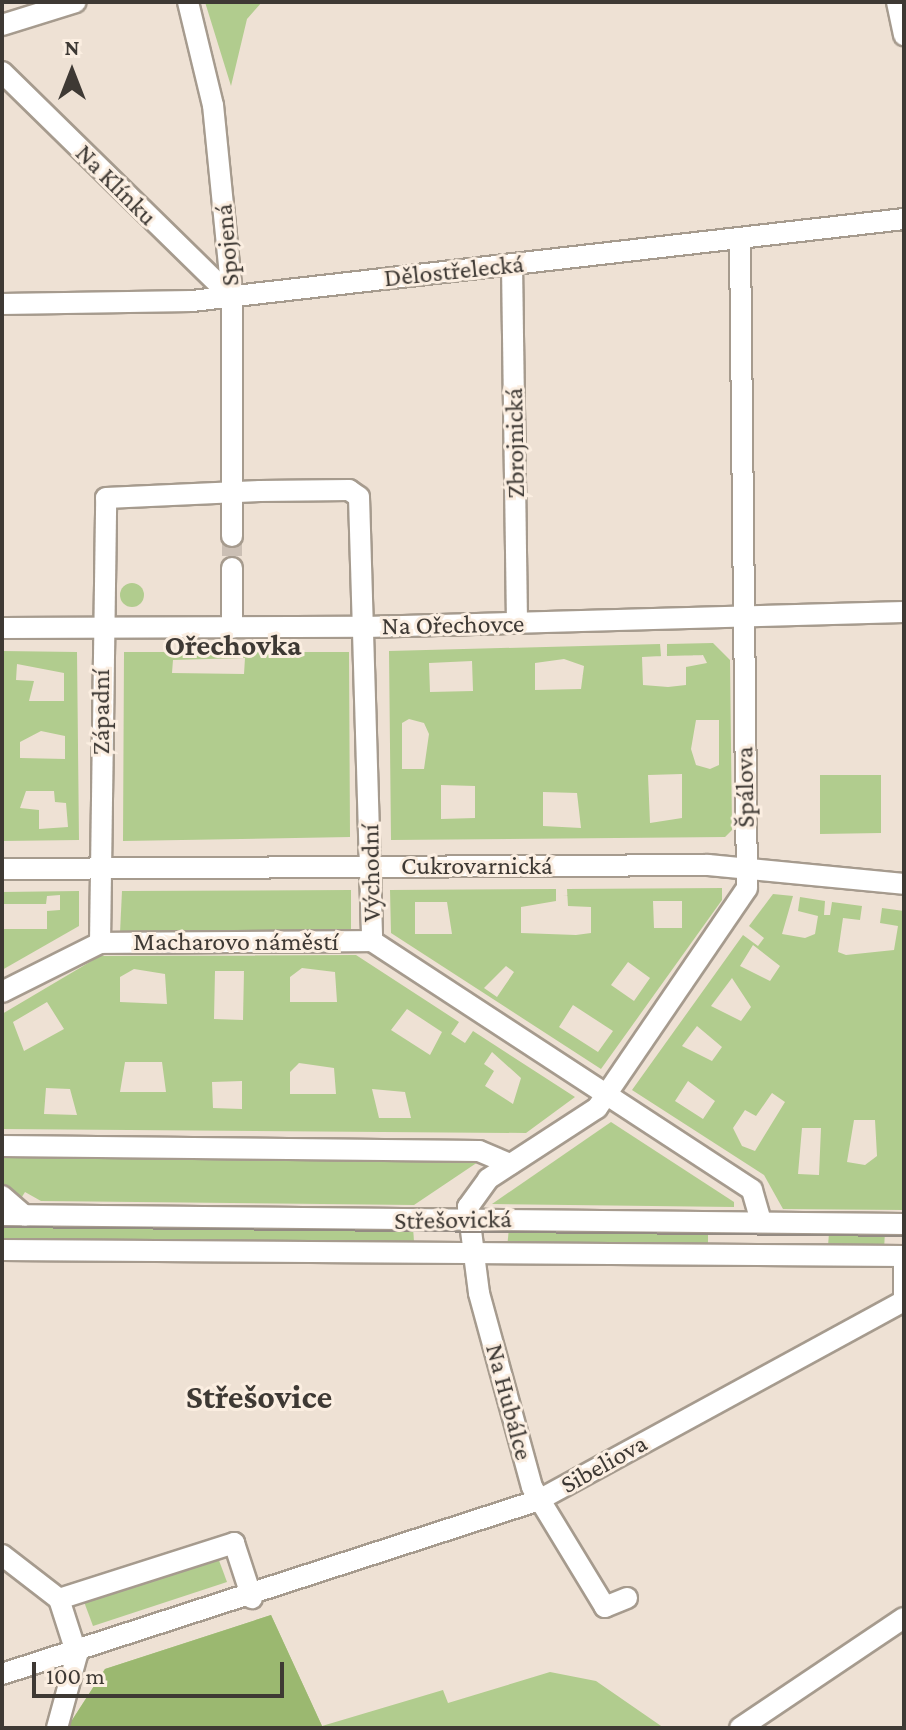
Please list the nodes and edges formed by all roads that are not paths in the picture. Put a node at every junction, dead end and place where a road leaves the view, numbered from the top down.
1 (76, 2) edge
2 (188, 2) edge
3 (897, 2) edge
4 (2, 25) edge
5 (904, 35) edge
6 (2, 72) edge
7 (904, 219) edge
8 (740, 240) junction
9 (512, 264) junction
10 (232, 297) junction
11 (2, 304) edge
12 (231, 491) junction
13 (232, 536) tunnel mouth
14 (232, 568) tunnel mouth
15 (904, 612) edge
16 (743, 619) junction
17 (517, 623) junction
18 (366, 627) junction
19 (2, 628) edge
20 (102, 628) junction
21 (232, 628) junction
22 (371, 866) junction
23 (747, 866) junction
24 (100, 867) junction
25 (2, 869) edge
26 (904, 884) edge
27 (372, 941) junction
28 (100, 943) junction
29 (2, 992) edge
30 (606, 1096) junction
31 (2, 1146) edge
32 (510, 1164) junction
33 (2, 1196) edge
34 (2, 1215) edge
35 (25, 1216) junction
36 (467, 1221) junction
37 (761, 1221) junction
38 (904, 1224) edge
39 (2, 1250) edge
40 (471, 1251) junction
41 (904, 1256) edge
42 (904, 1264) edge
43 (904, 1301) edge
44 (539, 1500) junction
45 (2, 1555) edge
46 (252, 1598) junction
47 (627, 1598) dead end
48 (59, 1599) junction
49 (904, 1618) edge
50 (77, 1655) junction
51 (2, 1674) edge
52 (57, 1728) edge
53 (740, 1728) edge

1 - 4 street
2 - 10 street, Spojená
3 - 5 street
6 - 10 street, Na Klínku
7 - 8 street, Dělostřelecká
8 - 9 street, Dělostřelecká
8 - 16 street, Špálova
9 - 10 street, Dělostřelecká
9 - 17 street, Zbrojnická
10 - 11 street, Dělostřelecká
10 - 12 street, Spojená
12 - 13 street, Spojená
12 - 18 street, Východní
12 - 20 street, Západní
14 - 21 street
15 - 16 street, Na Ořechovce
16 - 17 street, Na Ořechovce
16 - 23 street, Špálova
17 - 18 street, Na Ořechovce
18 - 21 street, Na Ořechovce
18 - 22 street, Východní
19 - 20 street, Na Ořechovce
20 - 21 street, Na Ořechovce
20 - 24 street, Západní
22 - 23 street, Cukrovarnická
22 - 24 street, Cukrovarnická
22 - 27 street, Východní
23 - 26 street, Cukrovarnická
23 - 30 street, Špálova
24 - 25 street, Cukrovarnická
24 - 28 street, Západní
27 - 28 street, Macharovo náměstí
27 - 30 street, Východní
28 - 29 street
30 - 32 street, Špálova
30 - 37 street, Východní
31 - 32 street
32 - 36 street, Špálova
33 - 35 street
34 - 35 street, Střešovická
35 - 36 street, Střešovická
36 - 37 street, Střešovická
36 - 40 street, Na Hubálce
37 - 38 street, Střešovická
39 - 40 street, Střešovická
40 - 41 street, Střešovická
40 - 44 street, Na Hubálce
42 - 43 street, Sibeliova
43 - 44 street, Sibeliova
44 - 46 street, Sibeliova
44 - 47 street, Na Hubálce
45 - 48 street
46 - 48 street
46 - 50 street, Sibeliova
48 - 50 street
49 - 53 street
50 - 51 street, Sibeliova
50 - 52 street

